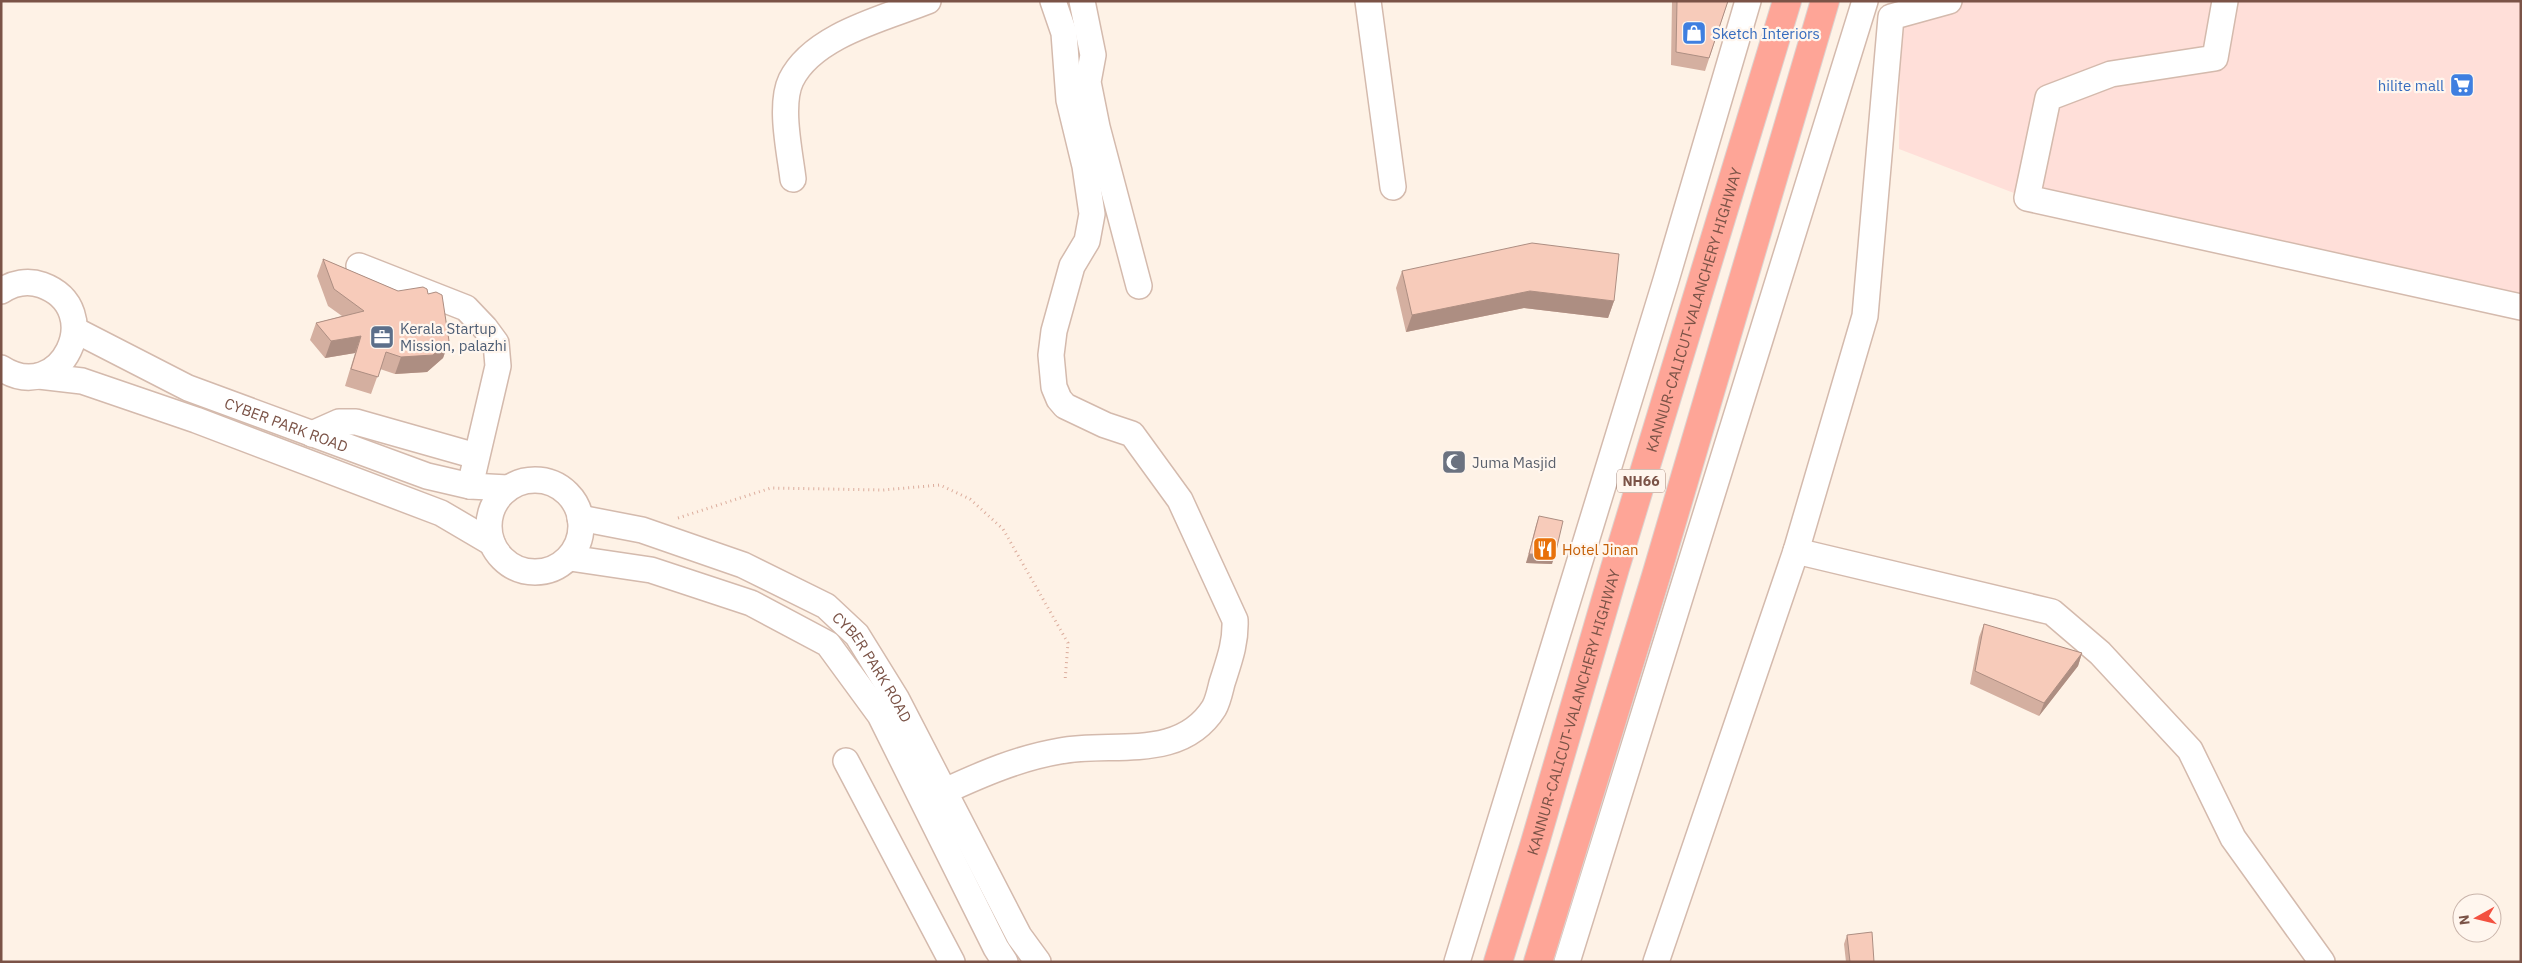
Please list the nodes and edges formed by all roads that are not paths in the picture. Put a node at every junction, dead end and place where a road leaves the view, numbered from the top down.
1 (928, 1) edge
2 (1052, 1) edge
3 (1082, 1) edge
4 (1368, 1) edge
5 (1748, 1) edge
6 (1787, 1) edge
7 (1825, 1) edge
8 (1865, 1) edge
9 (1949, 1) edge
10 (2225, 1) edge
11 (1099, 179) junction
12 (793, 180) dead end
13 (1393, 187) dead end
14 (359, 266) dead end
15 (1, 270) edge
16 (1139, 286) dead end
17 (12, 287) edge
18 (2521, 307) edge
19 (75, 330) junction
20 (1, 368) edge
21 (39, 376) junction
22 (312, 434) junction
23 (476, 456) junction
24 (470, 486) junction
25 (508, 488) junction
26 (580, 518) junction
27 (492, 543) junction
28 (1796, 551) junction
29 (570, 558) junction
30 (846, 761) dead end
31 (945, 791) junction
32 (952, 962) edge
33 (1005, 962) edge
34 (1038, 962) edge
35 (1457, 962) edge
36 (1498, 962) edge
37 (1538, 962) edge
38 (1567, 962) edge
39 (1656, 962) edge
40 (2322, 962) edge

1 - 12 street
2 - 11 street
3 - 11 street
4 - 13 street
5 - 35 street
6 - 36 highway, KANNUR-CALICUT-VALANCHERY HIGHWAY / NH66
7 - 37 highway, NH66
8 - 38 street
9 - 28 street
10 - 18 street
11 - 16 street
11 - 31 street
14 - 23 street
15 - 17 street
17 - 19 street
19 - 21 street
19 - 22 street, CYBER PARK ROAD
20 - 21 street
21 - 27 street
22 - 23 street
22 - 24 street, CYBER PARK ROAD
23 - 24 street
24 - 25 street, CYBER PARK ROAD
25 - 26 street
25 - 27 street
26 - 29 street
26 - 31 street, CYBER PARK ROAD
27 - 29 street
28 - 39 street
28 - 40 street
29 - 33 street
30 - 32 street
31 - 34 street, CYBER PARK ROAD

